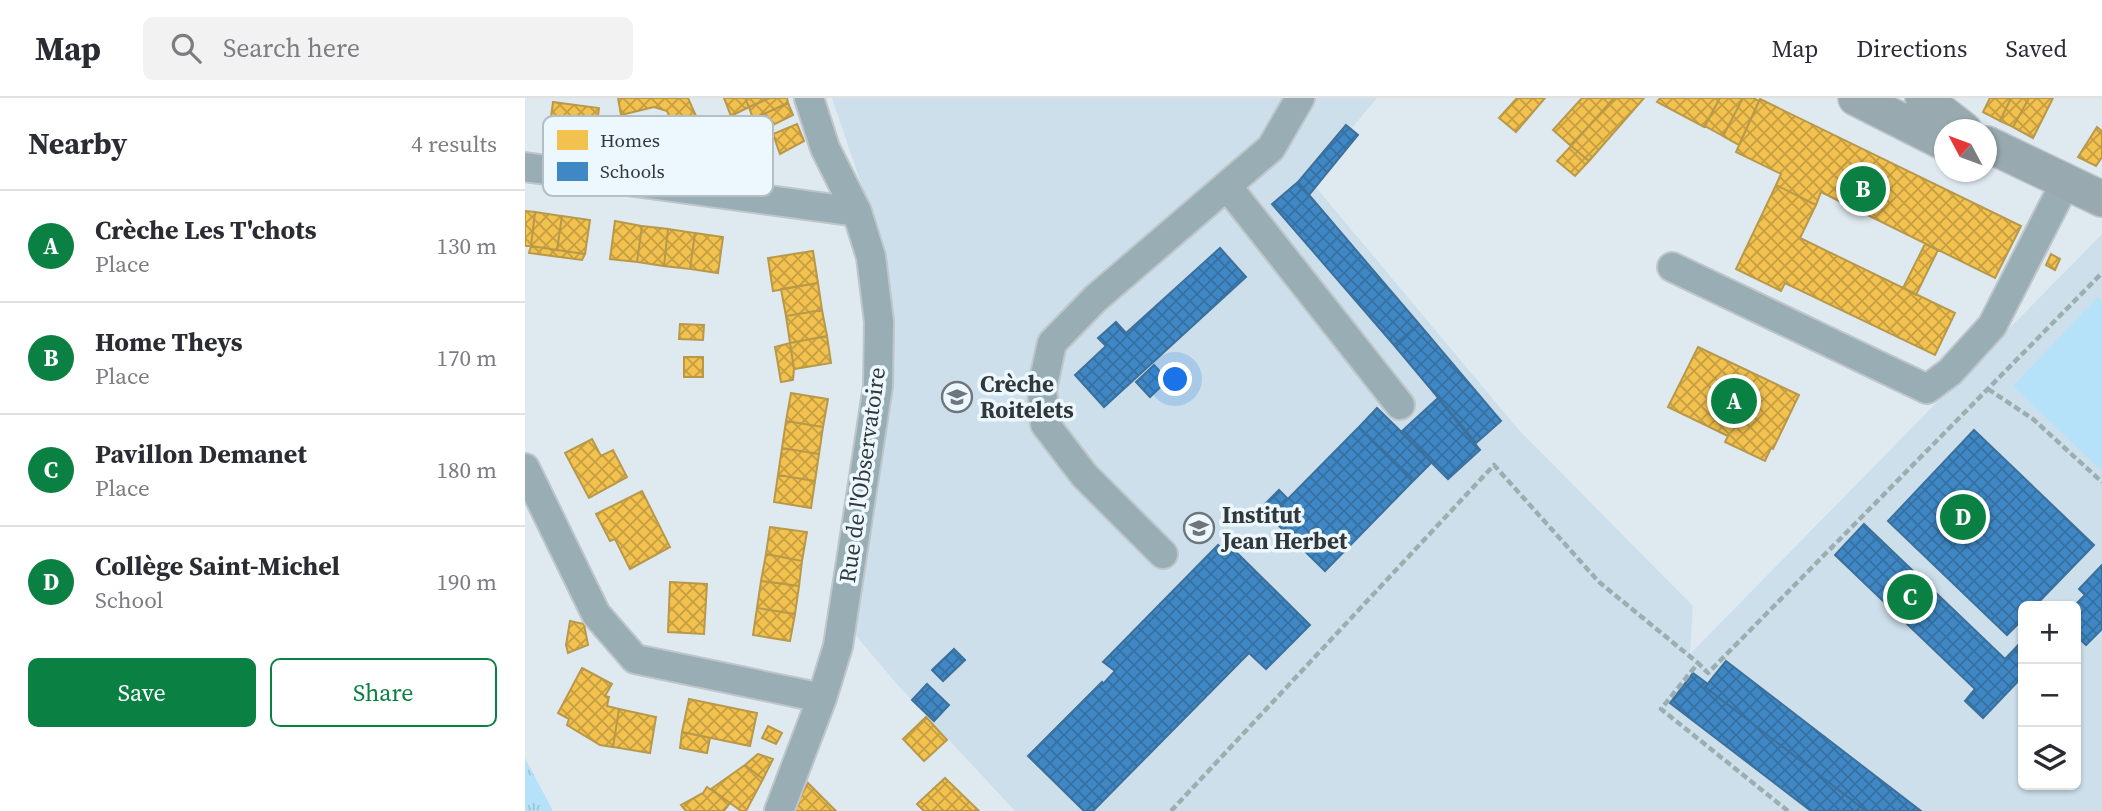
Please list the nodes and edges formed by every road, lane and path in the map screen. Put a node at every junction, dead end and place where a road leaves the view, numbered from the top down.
1 (809, 98) edge
2 (1300, 98) edge
3 (1856, 98) edge
4 (1923, 98) edge
5 (1946, 119) edge
6 (1934, 125) edge
7 (1997, 151) edge
8 (525, 167) edge
9 (543, 169) edge
10 (1997, 169) edge
11 (1227, 186) junction
12 (739, 196) edge
13 (2058, 197) junction
14 (2102, 199) edge
15 (857, 212) junction
16 (2102, 217) edge
17 (1672, 267) dead end
18 (2102, 273) edge
19 (1988, 388) junction
20 (1400, 405) dead end
21 (525, 468) edge
22 (2102, 482) edge
23 (1163, 554) dead end
24 (1698, 663) junction
25 (822, 698) junction
26 (779, 811) edge
27 (1171, 811) edge
28 (1788, 811) edge

1 - 15 street, Rue de l'Observatoire
2 - 11 street
3 - 6 main road
4 - 5 main road
7 - 14 main road
8 - 9 street
10 - 13 main road
11 - 20 street
11 - 23 street
12 - 15 street
13 - 16 main road
13 - 17 street
15 - 25 street, Rue de l'Observatoire
18 - 19 path
19 - 22 path
19 - 24 path
21 - 25 street
24 - 27 path
24 - 28 path
25 - 26 street, Rue de l'Observatoire

